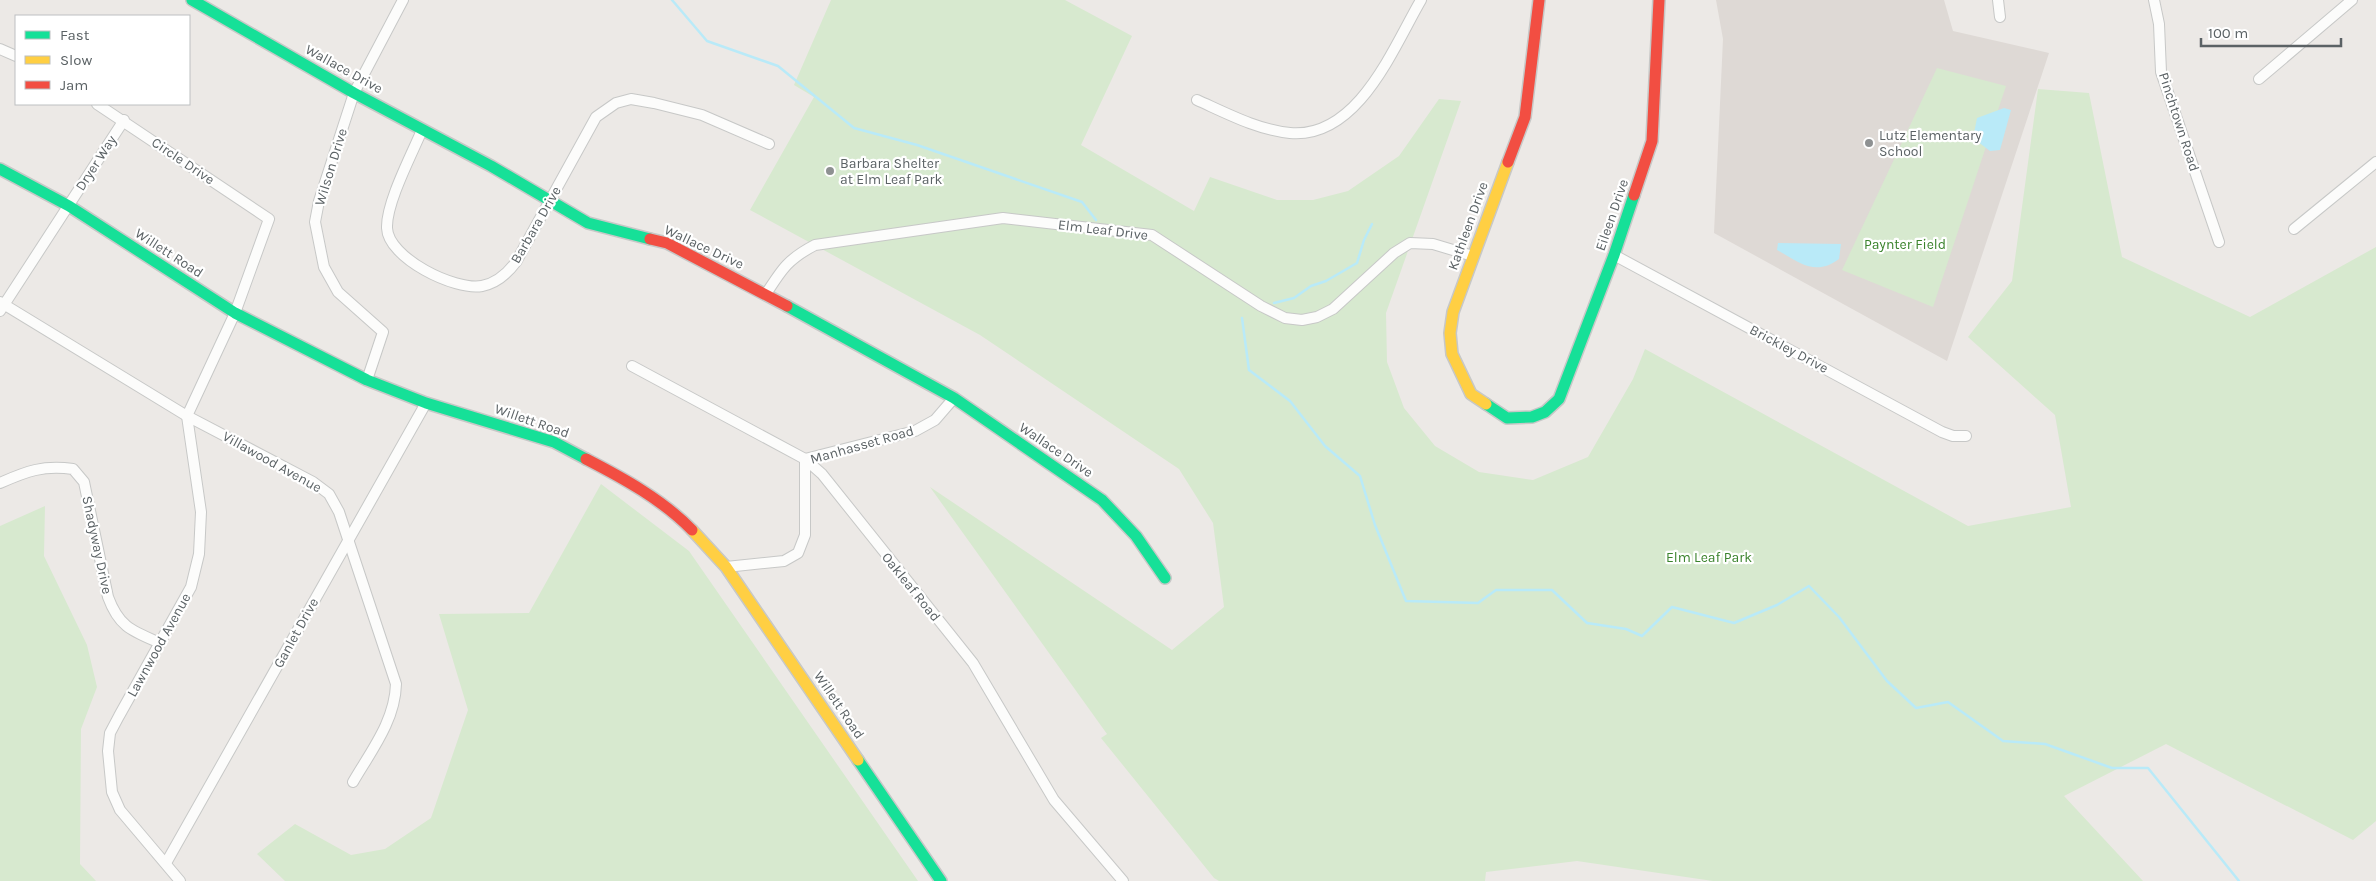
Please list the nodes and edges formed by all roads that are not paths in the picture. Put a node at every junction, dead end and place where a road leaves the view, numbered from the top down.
1 (192, 0) edge
2 (403, 0) edge
3 (1421, 0) edge
4 (1539, 0) edge
5 (1659, 0) edge
6 (1998, 0) edge
7 (2154, 0) edge
8 (2352, 0) edge
9 (2000, 17) dead end
10 (0, 49) edge
11 (15, 56) edge
12 (2259, 79) dead end
13 (354, 93) junction
14 (1197, 100) dead end
15 (99, 105) edge
16 (124, 120) junction
17 (422, 130) junction
18 (769, 144) dead end
19 (2376, 162) edge
20 (0, 169) edge
21 (550, 202) junction
22 (69, 206) junction
23 (2294, 229) dead end
24 (2219, 242) dead end
25 (1614, 255) junction
26 (1473, 256) junction
27 (766, 294) junction
28 (1, 306) edge
29 (235, 313) junction
30 (632, 366) dead end
31 (367, 380) junction
32 (954, 398) junction
33 (426, 404) junction
34 (187, 416) junction
35 (1532, 417) joint
36 (1966, 436) dead end
37 (805, 459) junction
38 (0, 483) edge
39 (349, 540) junction
40 (726, 567) junction
41 (1164, 578) dead end
42 (160, 643) junction
43 (353, 782) dead end
44 (166, 863) junction
45 (180, 881) edge
46 (941, 881) edge
47 (1123, 881) edge

1 - 13 street, Wallace Drive
2 - 13 street, Wilson Drive
3 - 14 street
4 - 26 street, Kathleen Drive
5 - 25 street, Eileen Drive
6 - 9 street
7 - 24 street, Pinchtown Road
8 - 12 street
10 - 11 street
13 - 17 street, Wallace Drive
13 - 31 street, Wilson Drive
15 - 16 street, Circle Drive
16 - 22 street, Dryer Way
16 - 29 street, Circle Drive
17 - 21 street, Wallace Drive
17 - 21 street, Barbara Drive
18 - 21 street, Barbara Drive
19 - 23 street
20 - 22 street, Willett Road
21 - 27 street, Wallace Drive
22 - 28 street, Dryer Way
22 - 29 street, Willett Road
25 - 35 street, Eileen Drive
25 - 36 street, Brickley Drive
26 - 27 street, Elm Leaf Drive
26 - 35 street, Kathleen Drive
27 - 32 street, Wallace Drive
28 - 34 street, Villawood Avenue
29 - 31 street, Willett Road
29 - 34 street
30 - 37 street, Oakleaf Road
31 - 33 street, Willett Road
32 - 37 street, Manhasset Road
32 - 41 street, Wallace Drive
33 - 39 street, Ganlet Drive
33 - 40 street, Willett Road
34 - 39 street, Villawood Avenue
34 - 42 street, Lawnwood Avenue
37 - 40 street, Manhasset Road
37 - 47 street, Oakleaf Road
38 - 42 street, Shadyway Drive
39 - 43 street, Villawood Avenue
39 - 44 street, Ganlet Drive
40 - 46 street, Willett Road
42 - 44 street, Lawnwood Avenue
44 - 45 street, Lawnwood Avenue

